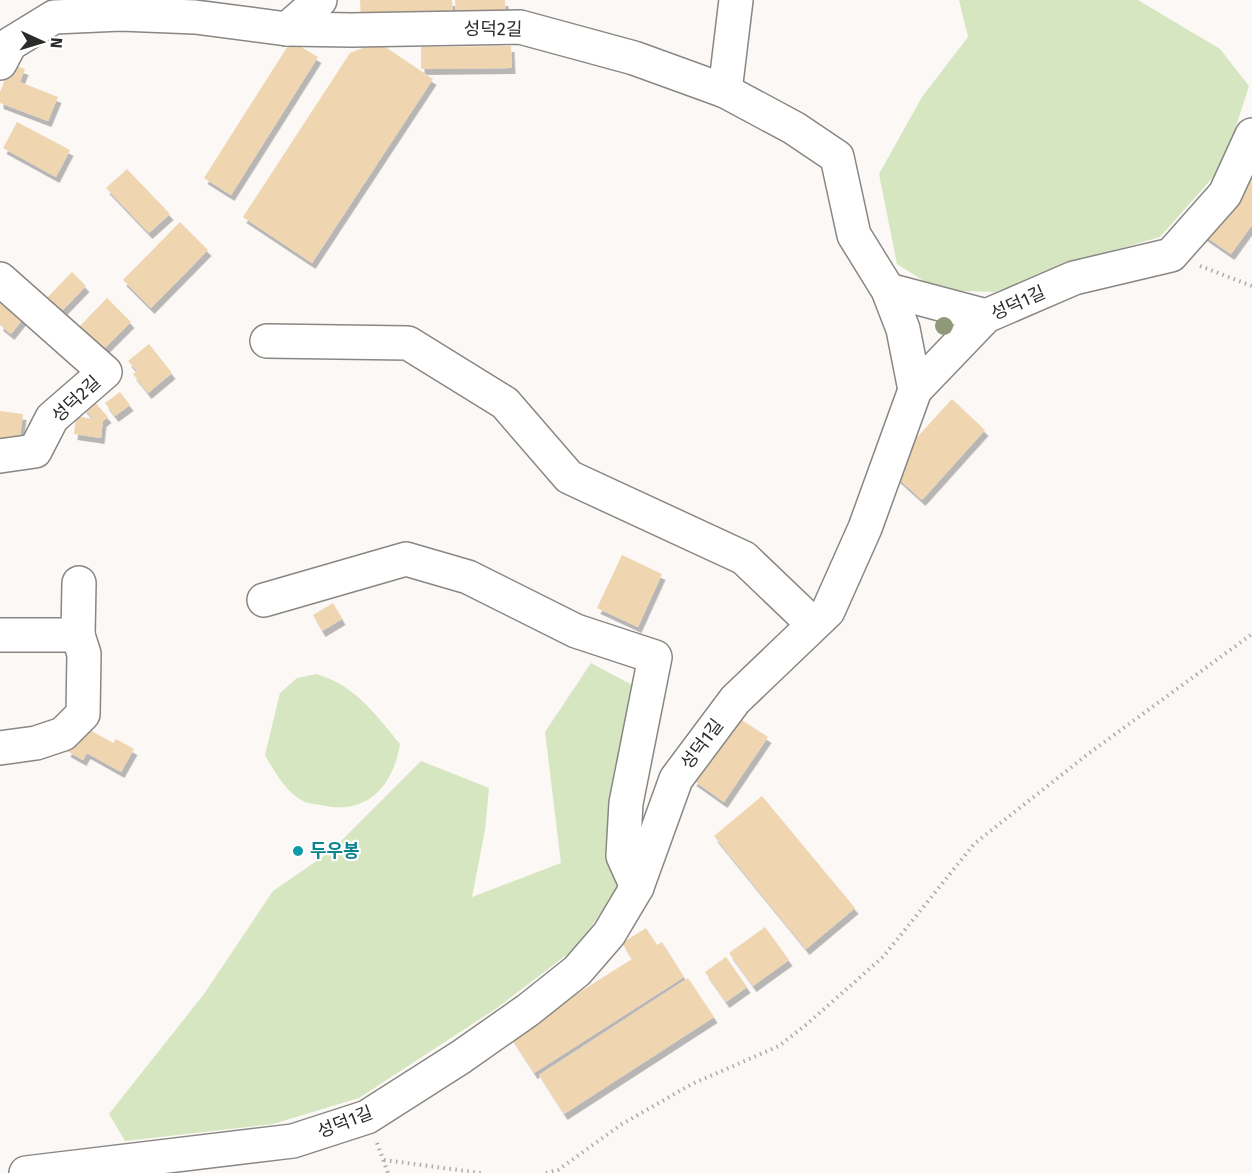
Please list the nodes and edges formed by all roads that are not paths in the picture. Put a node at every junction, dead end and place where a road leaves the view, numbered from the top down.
1 (320, 0) edge
2 (736, 0) edge
3 (288, 14) edge
4 (0, 63) edge
5 (725, 91) junction
6 (1252, 135) edge
7 (0, 279) edge
8 (888, 290) junction
9 (986, 316) junction
10 (267, 341) dead end
11 (915, 390) junction
12 (0, 456) edge
13 (80, 584) dead end
14 (264, 600) dead end
15 (813, 624) junction
16 (0, 635) edge
17 (78, 635) junction
18 (0, 748) edge
19 (637, 887) junction
20 (26, 1173) edge

1 - 3 street
2 - 5 street
3 - 4 street, 성덕2길
3 - 5 street, 성덕2길
5 - 8 street, 성덕2길
6 - 9 street, 성덕1길
7 - 12 street, 성덕2길
8 - 9 street
8 - 11 street, 성덕2길
9 - 11 street, 성덕1길
10 - 15 street
11 - 15 street, 성덕1길
13 - 17 street
14 - 19 street
15 - 19 street, 성덕1길
16 - 17 street
17 - 18 street
19 - 20 street, 성덕1길

